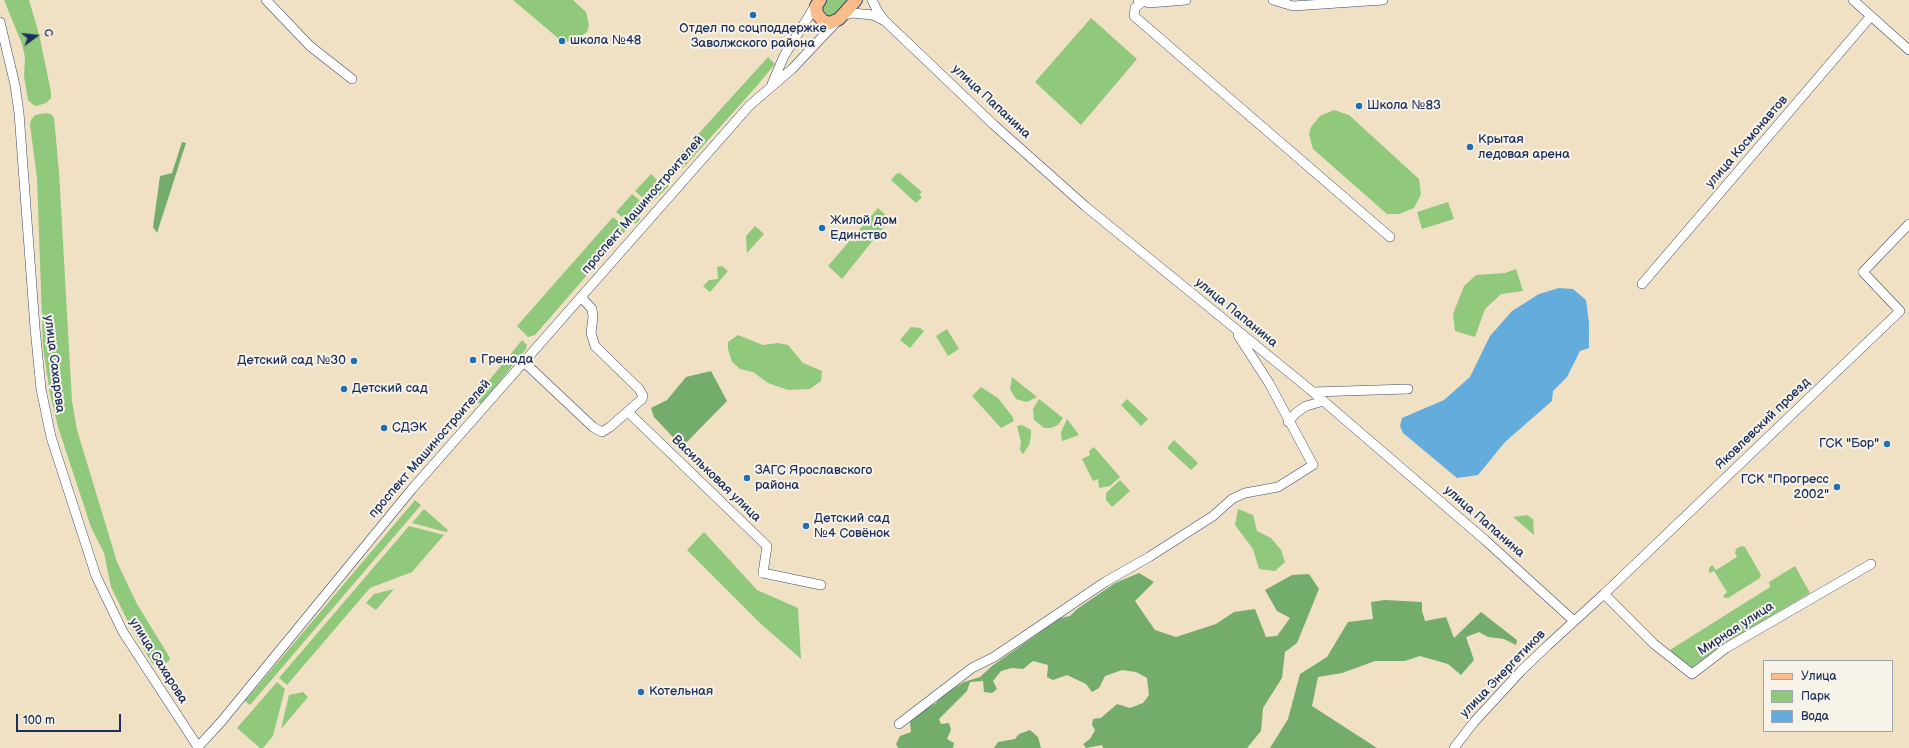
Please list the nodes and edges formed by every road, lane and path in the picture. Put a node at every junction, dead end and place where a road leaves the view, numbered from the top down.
1 (266, 0) edge
2 (856, 0) edge
3 (872, 0) edge
4 (1186, 0) edge
5 (1273, 0) edge
6 (1384, 0) edge
7 (1853, 0) edge
8 (819, 1) edge
9 (1140, 1) edge
10 (1871, 16) junction
11 (841, 17) junction
12 (885, 21) junction
13 (0, 22) edge
14 (1909, 50) edge
15 (352, 79) dead end
16 (771, 85) junction
17 (1909, 224) edge
18 (1390, 237) dead end
19 (1642, 284) dead end
20 (581, 297) junction
21 (1234, 329) junction
22 (524, 362) junction
23 (1408, 389) dead end
24 (1313, 392) junction
25 (1324, 401) junction
26 (628, 412) junction
27 (1288, 422) junction
28 (1871, 564) dead end
29 (821, 585) dead end
30 (1604, 594) junction
31 (1574, 621) junction
32 (899, 724) dead end
33 (198, 748) edge
34 (1454, 748) edge

1 - 15 street
2 - 11 main road, проспект Машиностроителей
3 - 12 street, улица Папанина
4 - 9 street
5 - 6 street
7 - 10 street
8 - 11 main road, проспект Машиностроителей
8 - 16 street, проспект Машиностроителей
9 - 18 street
10 - 14 street
10 - 19 street, улица Космонавтов
11 - 12 street, улица Папанина
11 - 16 street, проспект Машиностроителей
12 - 21 street, улица Папанина
13 - 33 street, улица Сахарова
16 - 20 street, проспект Машиностроителей
17 - 30 street, Яковлевский проезд
20 - 22 street, проспект Машиностроителей
20 - 26 street
21 - 24 street, улица Папанина
21 - 27 street
22 - 26 street
22 - 33 street, проспект Машиностроителей
23 - 24 street
24 - 25 street, улица Папанина
25 - 27 street
25 - 31 street, улица Папанина
26 - 29 street, Васильковая улица
27 - 32 street
28 - 30 street, Мирная улица
30 - 31 street
31 - 34 street, улица Энергетиков

